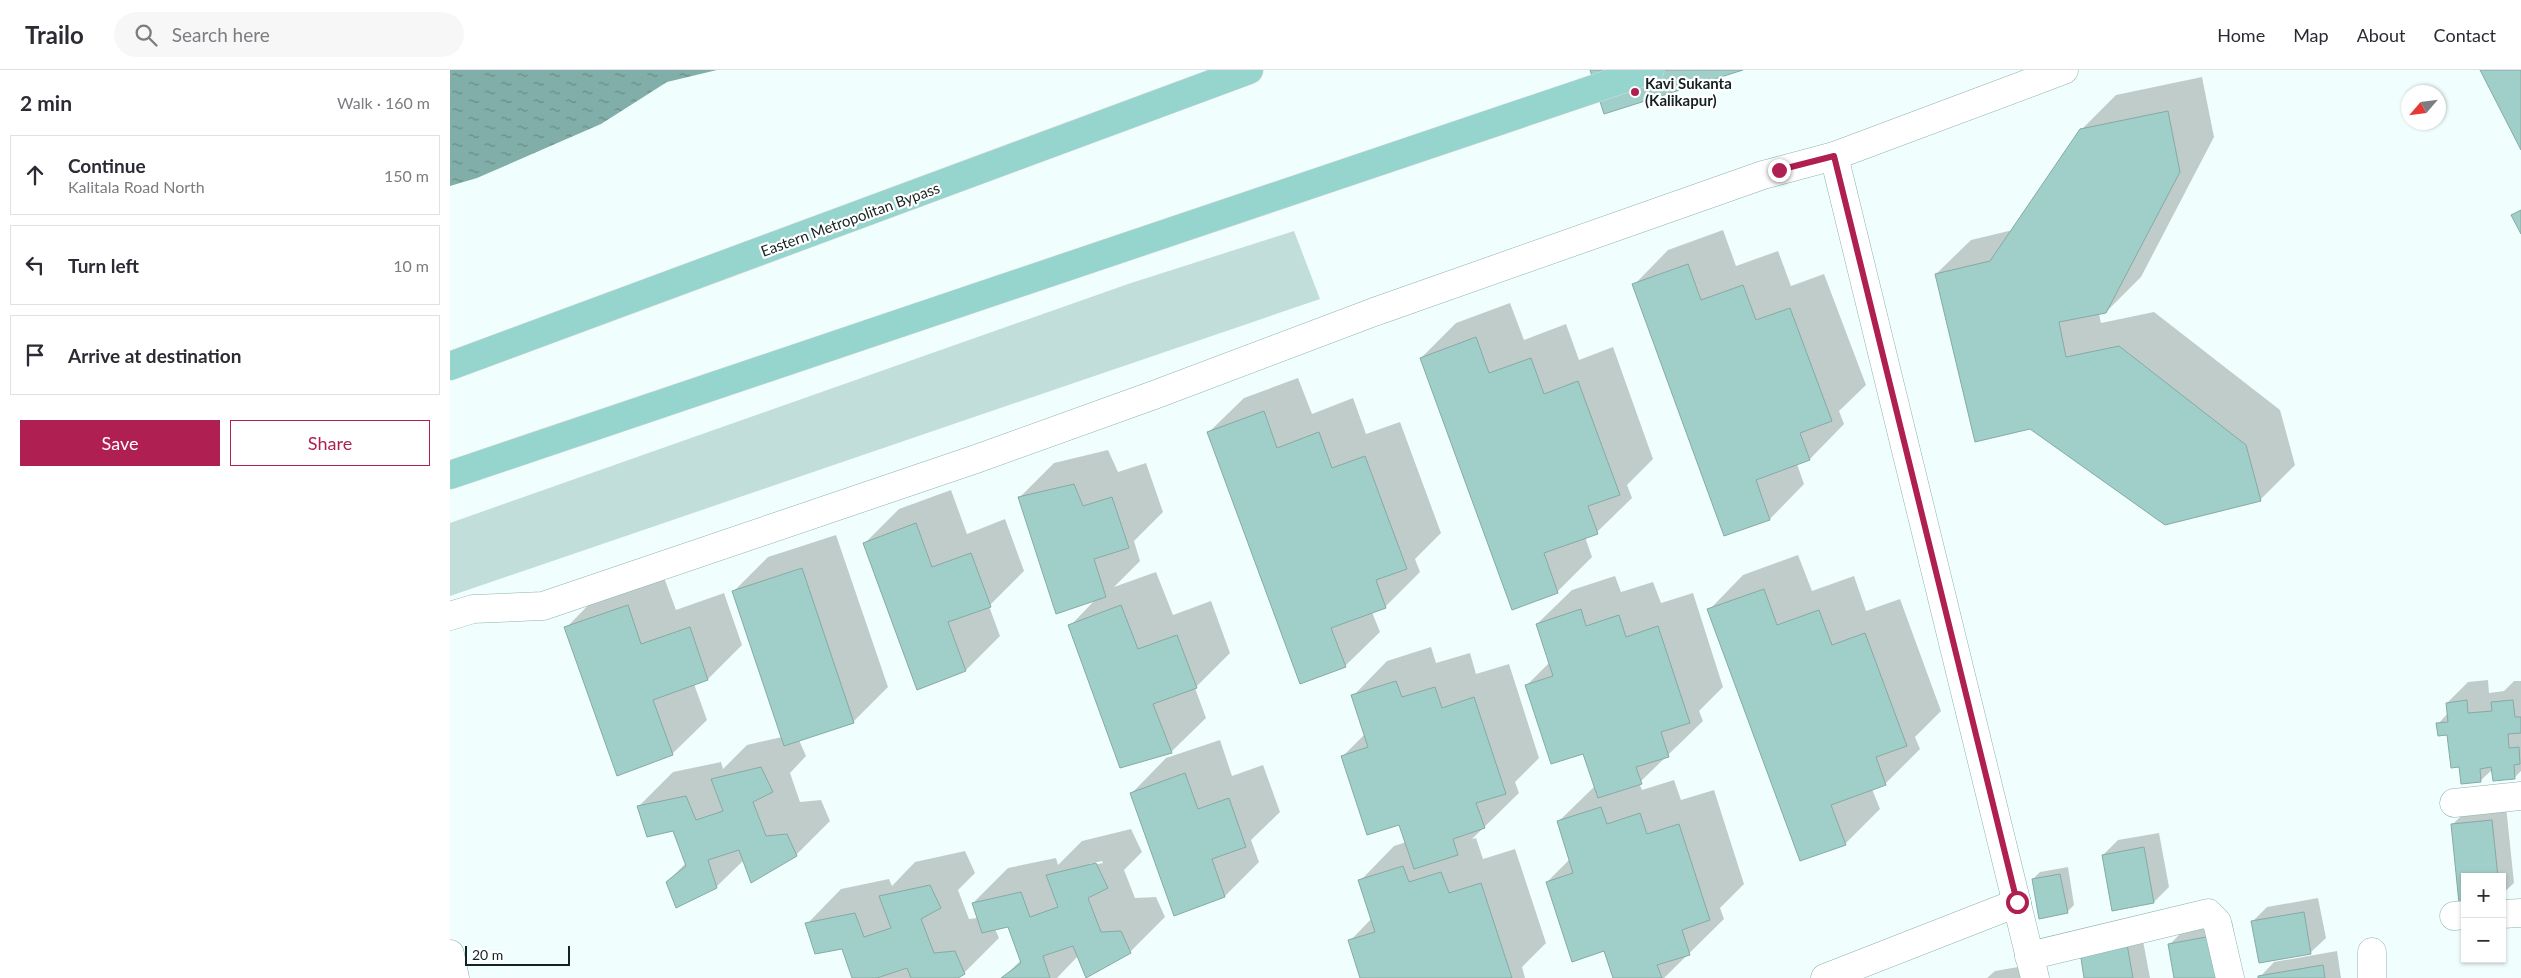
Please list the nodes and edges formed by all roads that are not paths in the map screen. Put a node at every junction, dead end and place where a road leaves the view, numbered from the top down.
1 (1248, 70) edge
2 (1650, 70) edge
3 (2064, 70) edge
4 (1834, 156) junction
5 (450, 366) edge
6 (450, 475) edge
7 (450, 616) edge
8 (2521, 796) edge
9 (2454, 803) dead end
10 (2017, 902) junction
11 (2521, 913) edge
12 (2506, 914) edge
13 (450, 954) edge
14 (2032, 967) edge
15 (455, 978) edge
16 (1825, 978) edge
17 (2230, 978) edge

1 - 5 main road, Eastern Metropolitan Bypass
2 - 6 main road
3 - 4 street
4 - 7 street
4 - 10 street
8 - 9 street
10 - 14 street
10 - 16 street
11 - 12 street
13 - 15 street
14 - 17 street

